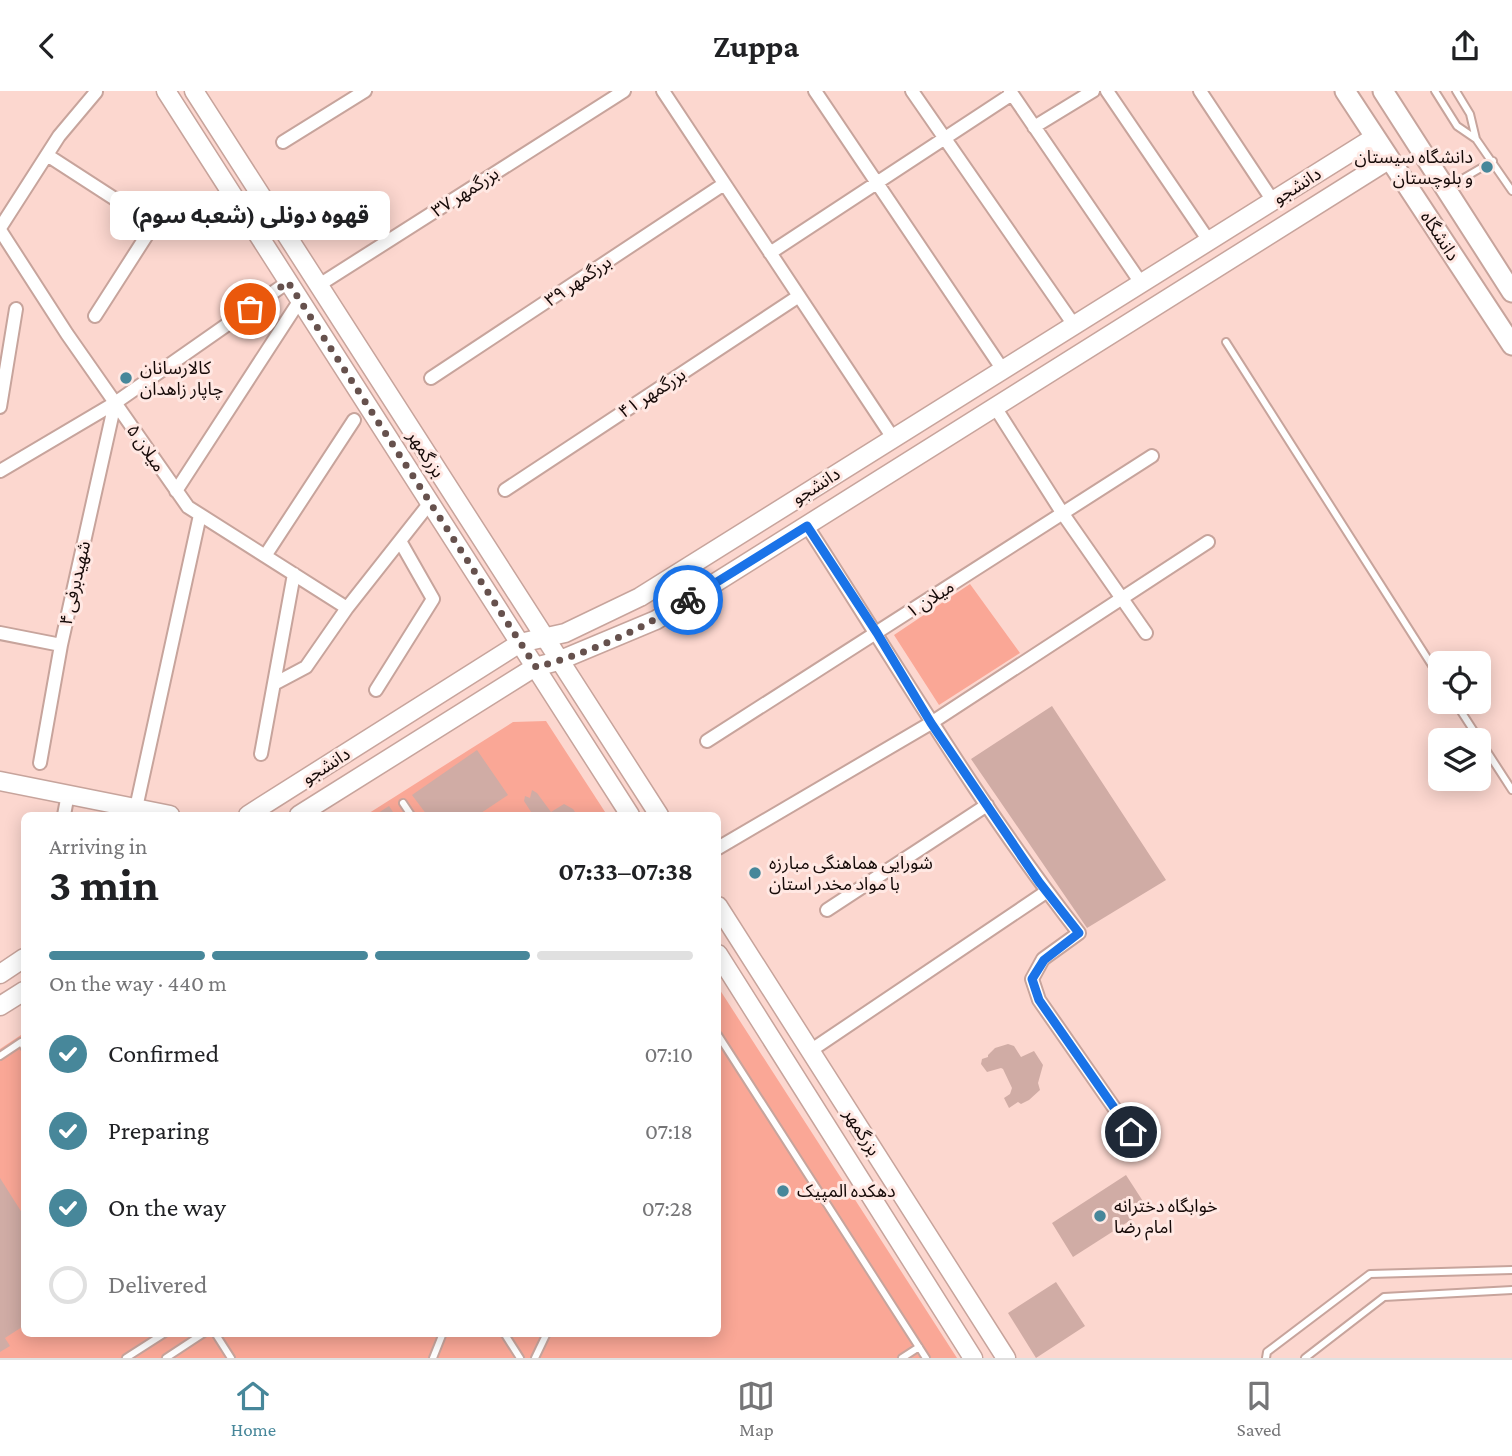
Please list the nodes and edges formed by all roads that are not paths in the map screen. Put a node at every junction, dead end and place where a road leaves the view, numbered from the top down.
1 (166, 91) edge
2 (194, 91) edge
3 (365, 91) edge
4 (624, 91) edge
5 (663, 91) edge
6 (815, 91) edge
7 (912, 91) edge
8 (1093, 91) edge
9 (1107, 91) edge
10 (1200, 91) edge
11 (1345, 91) edge
12 (1383, 91) edge
13 (1435, 91) edge
14 (1456, 91) edge
15 (96, 92) edge
16 (1011, 93) edge
17 (609, 95) edge
18 (1034, 127) junction
19 (1375, 137) junction
20 (944, 138) junction
21 (1476, 139) junction
22 (283, 142) dead end
23 (47, 155) junction
24 (1341, 158) junction
25 (1390, 159) junction
26 (1493, 161) junction
27 (1512, 172) edge
28 (1362, 177) junction
29 (1504, 178) junction
30 (877, 183) junction
31 (724, 184) junction
32 (1445, 189) junction
33 (1512, 191) edge
34 (170, 199) dead end
35 (1273, 201) junction
36 (152, 223) junction
37 (0, 229) edge
38 (1209, 241) junction
39 (770, 253) junction
40 (288, 282) junction
41 (1141, 283) junction
42 (319, 285) junction
43 (1512, 292) edge
44 (799, 296) junction
45 (300, 300) junction
46 (16, 309) dead end
47 (95, 316) dead end
48 (1074, 325) junction
49 (1226, 342) dead end
50 (5, 345) edge
51 (1512, 345) edge
52 (1003, 370) junction
53 (431, 377) dead end
54 (115, 403) junction
55 (0, 407) edge
56 (995, 407) junction
57 (354, 419) dead end
58 (893, 438) junction
59 (1152, 456) dead end
60 (0, 471) edge
61 (505, 490) dead end
62 (176, 491) junction
63 (429, 504) junction
64 (1063, 514) junction
65 (200, 515) junction
66 (807, 526) junction
67 (400, 541) junction
68 (1208, 542) dead end
69 (265, 556) junction
70 (294, 574) junction
71 (1120, 599) junction
72 (347, 608) junction
73 (0, 633) edge
74 (877, 633) junction
75 (1146, 633) dead end
76 (543, 638) junction
77 (520, 643) junction
78 (61, 645) junction
79 (1428, 659) edge
80 (558, 661) junction
81 (536, 667) junction
82 (274, 684) junction
83 (376, 690) dead end
84 (1463, 714) edge
85 (931, 723) junction
86 (706, 741) dead end
87 (261, 754) dead end
88 (40, 763) dead end
89 (0, 781) edge
90 (1512, 790) edge
91 (68, 795) junction
92 (403, 803) dead end
93 (987, 805) junction
94 (136, 809) junction
95 (65, 812) edge
96 (153, 812) edge
97 (253, 812) edge
98 (304, 812) edge
99 (409, 812) edge
100 (628, 812) edge
101 (657, 812) edge
102 (721, 846) edge
103 (1046, 891) junction
104 (827, 910) dead end
105 (721, 911) edge
106 (721, 959) edge
107 (21, 960) edge
108 (0, 974) edge
109 (21, 993) edge
110 (0, 1006) edge
111 (721, 1040) edge
112 (21, 1042) edge
113 (0, 1056) edge
114 (815, 1058) junction
115 (796, 1079) junction
116 (1131, 1132) dead end
117 (1512, 1269) edge
118 (1512, 1290) edge
119 (159, 1337) edge
120 (198, 1337) edge
121 (218, 1337) edge
122 (441, 1337) edge
123 (507, 1337) edge
124 (545, 1337) edge
125 (996, 1342) junction
126 (919, 1347) junction
127 (973, 1357) edge
128 (126, 1358) edge
129 (166, 1358) edge
130 (231, 1358) edge
131 (433, 1358) edge
132 (520, 1358) edge
133 (535, 1358) edge
134 (902, 1358) edge
135 (926, 1358) edge
136 (1006, 1358) edge
137 (1266, 1358) edge
138 (1305, 1358) edge

1 - 40 street, بزرگمهر
2 - 42 street, بزرگمهر
3 - 22 street
4 - 17 street, بزرگمهر ۳۷
5 - 31 street
6 - 30 street
7 - 20 street
8 - 18 street
9 - 38 street
10 - 35 street
11 - 19 main road, دانشگاه
12 - 32 main road, دانشگاه
13 - 21 lane
14 - 21 lane
15 - 23 street
16 - 18 street
16 - 20 street
17 - 42 street, بزرگمهر ۳۷
18 - 41 street
19 - 24 street, دانشجو
19 - 25 main road, دانشگاه
20 - 30 street
20 - 48 street
21 - 26 lane
23 - 36 street
23 - 37 street
24 - 28 street
24 - 35 street, دانشجو
25 - 28 street, دانشجو
25 - 51 main road, دانشگاه
26 - 29 lane
26 - 32 lane
27 - 29 lane
28 - 56 street, دانشجو
29 - 33 lane
30 - 39 street
30 - 52 street
31 - 39 street
31 - 53 street, برزگمهر ۳۹
32 - 43 main road, دانشگاه
34 - 36 street
35 - 38 street, دانشجو
36 - 47 street
37 - 54 street, میلان ۵
38 - 41 street, دانشجو
39 - 44 street
40 - 45 street, بزرگمهر
40 - 54 street
41 - 48 street, دانشجو
42 - 76 street, بزرگمهر
44 - 58 street
44 - 61 street, بزرگمهر ۴۱
45 - 62 street
45 - 63 street, بزرگمهر
46 - 50 street
48 - 52 street, دانشجو
49 - 79 lane
50 - 55 street
52 - 58 street, دانشجو
54 - 60 street
54 - 62 street, میلان ۵
54 - 78 street, شهیدبرفی ۴
56 - 64 street
56 - 66 street, دانشجو
57 - 69 street
58 - 76 street, دانشجو
59 - 64 street, میلان ۱
62 - 65 street, میلان ۵
63 - 67 street
63 - 77 street, بزرگمهر
64 - 71 street
64 - 74 street, میلان ۱
65 - 69 street, میلان ۵
65 - 94 street
66 - 74 street
66 - 80 street, دانشجو
67 - 72 street
67 - 83 street
68 - 71 street
69 - 70 street, میلان ۵
70 - 72 street, میلان ۵
70 - 82 street
71 - 75 street
71 - 85 street
72 - 82 street
73 - 78 street
74 - 85 street
74 - 86 street, میلان ۱
76 - 77 street, دانشجو
76 - 80 street, بزرگمهر
77 - 81 street, بزرگمهر
77 - 97 street, دانشجو
78 - 88 street, شهیدبرفی ۴
80 - 81 street, دانشجو
80 - 101 street, بزرگمهر
81 - 98 street, دانشجو
81 - 100 street, بزرگمهر
82 - 87 street
84 - 90 lane
85 - 93 street
85 - 102 street
89 - 91 street
91 - 94 street
91 - 95 street
92 - 99 lane
93 - 103 street
93 - 104 street
94 - 96 street
103 - 114 street
103 - 116 street
105 - 114 street, بزرگمهر
106 - 115 street, بزرگمهر
107 - 108 street
109 - 110 street
111 - 126 lane
112 - 113 lane
114 - 115 street
114 - 125 street, بزرگمهر
115 - 127 street, بزرگمهر
117 - 137 lane
118 - 138 lane
119 - 128 lane
120 - 129 lane
121 - 130 lane
122 - 131 lane
123 - 132 lane
124 - 133 lane
125 - 127 street
125 - 136 street, بزرگمهر
126 - 134 lane
126 - 135 lane

